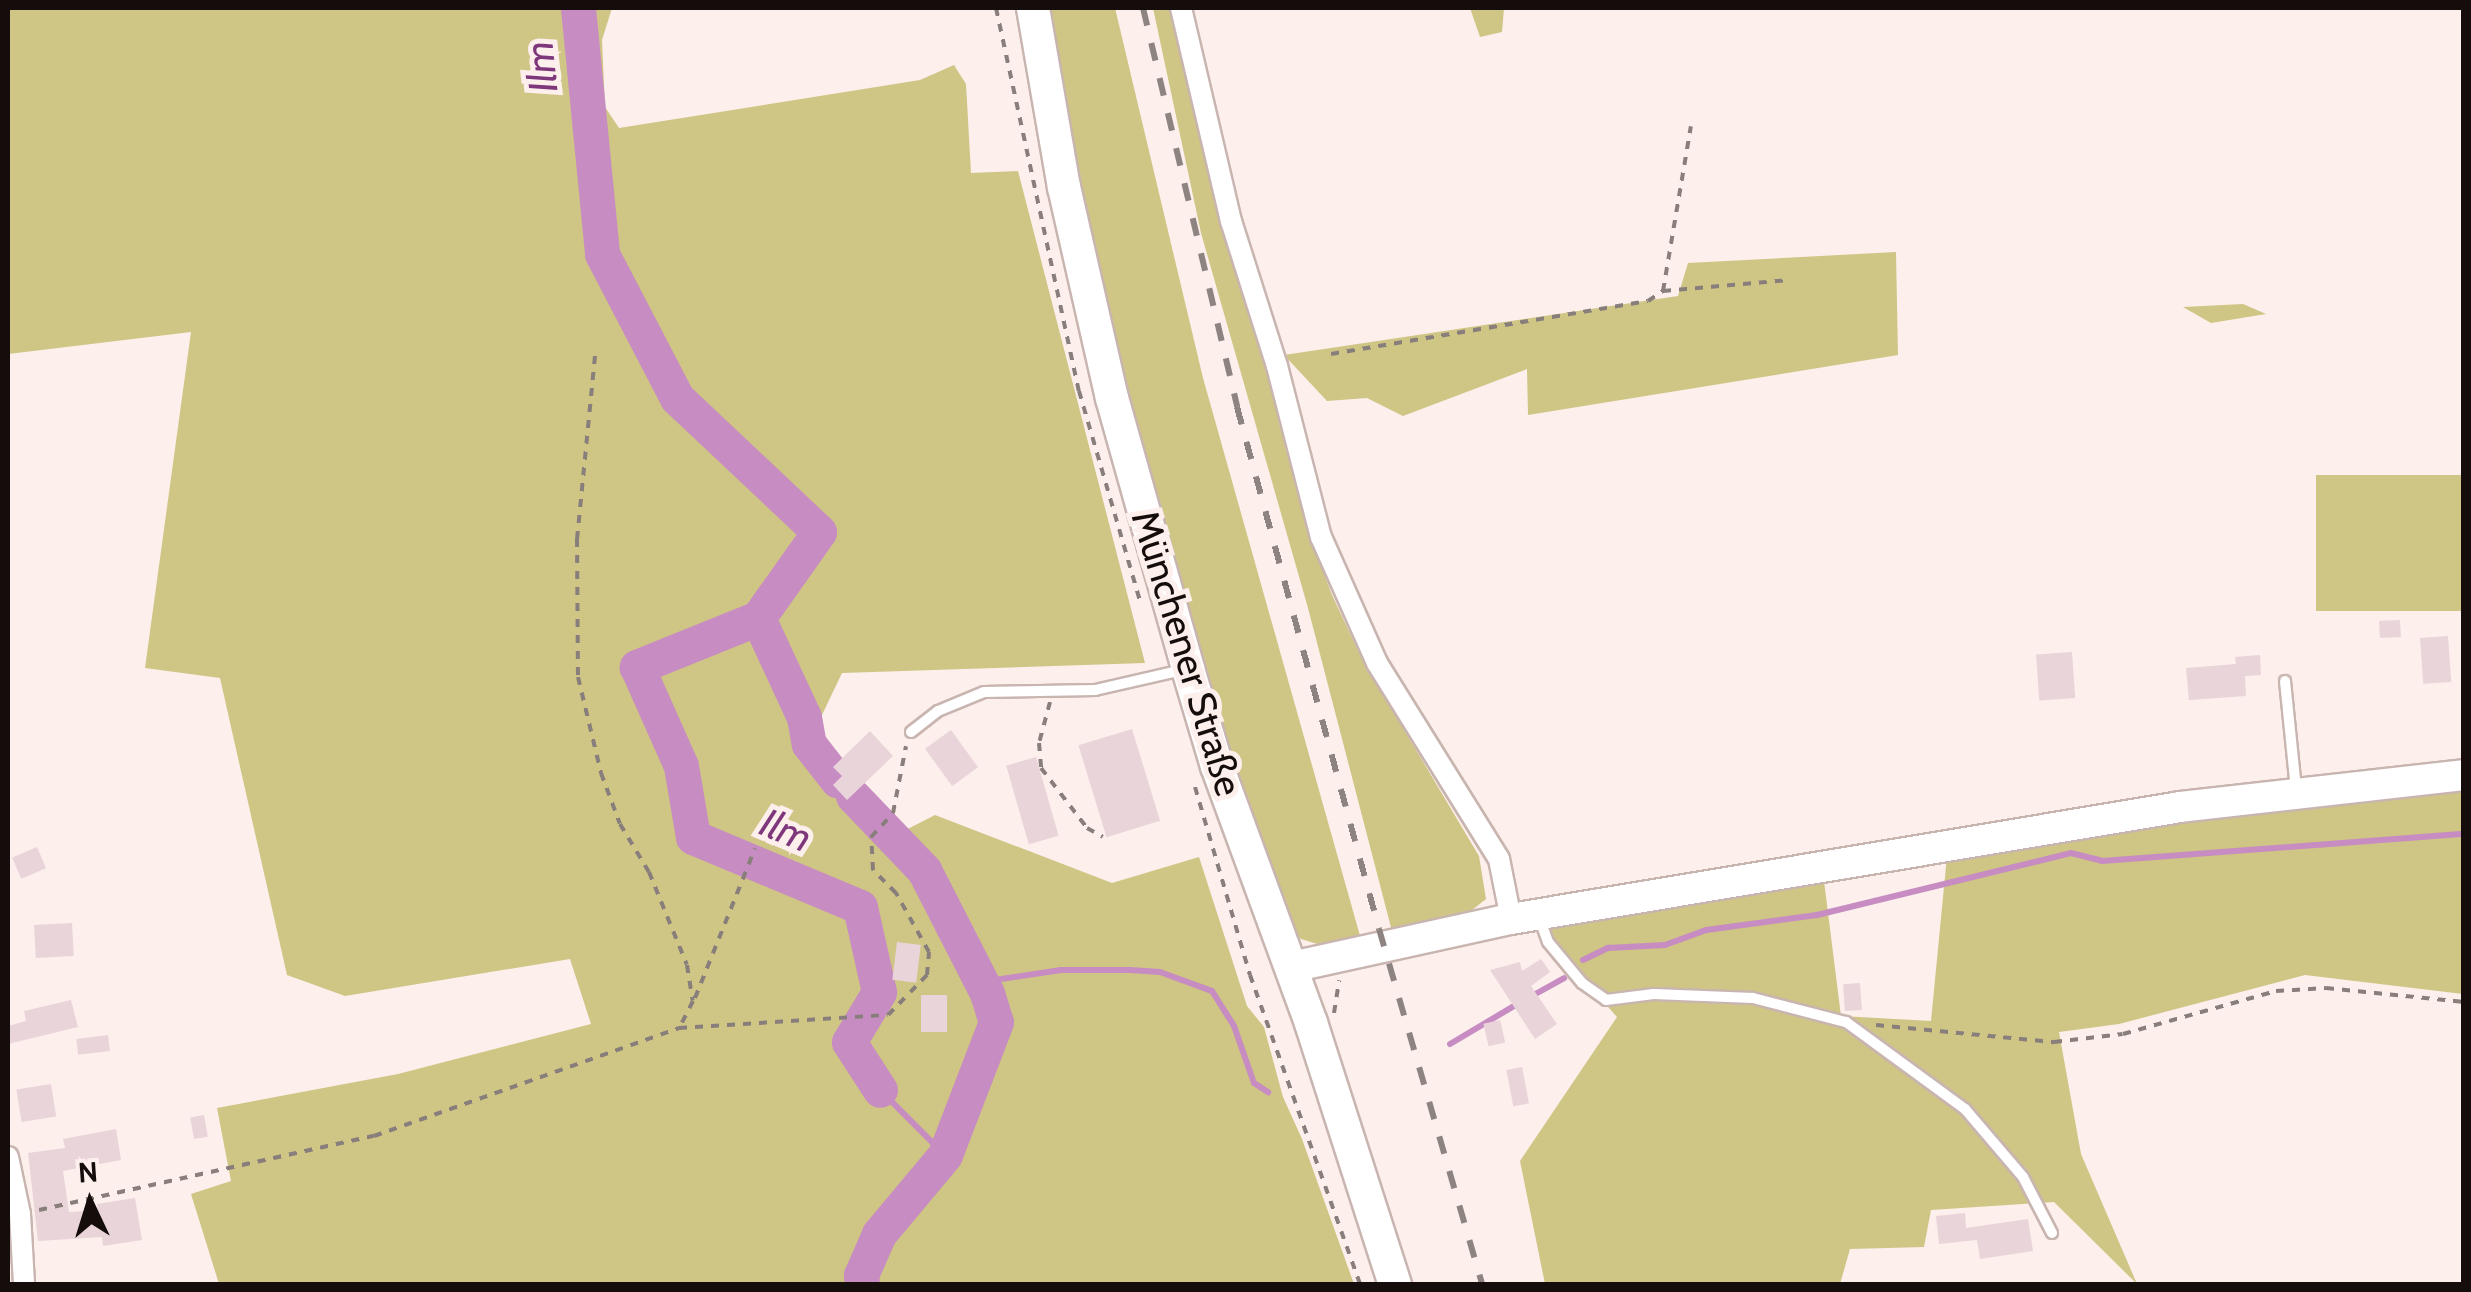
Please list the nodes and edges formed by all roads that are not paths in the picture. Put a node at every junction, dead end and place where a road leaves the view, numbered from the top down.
1 (1033, 8) edge
2 (1181, 8) edge
3 (1188, 669) junction
4 (2284, 681) dead end
5 (910, 732) road end
6 (2464, 775) edge
7 (2296, 791) junction
8 (1524, 917) junction
9 (1292, 967) junction
10 (8, 1157) edge
11 (2052, 1233) dead end
12 (24, 1284) edge
13 (1395, 1284) edge

1 - 3 main road, Münchener Straße
2 - 8 street
3 - 5 lane
3 - 9 main road, Münchener Straße
4 - 7 lane
6 - 7 street
7 - 8 street
8 - 9 street
8 - 11 lane
9 - 13 main road, Münchener Straße
10 - 12 street

